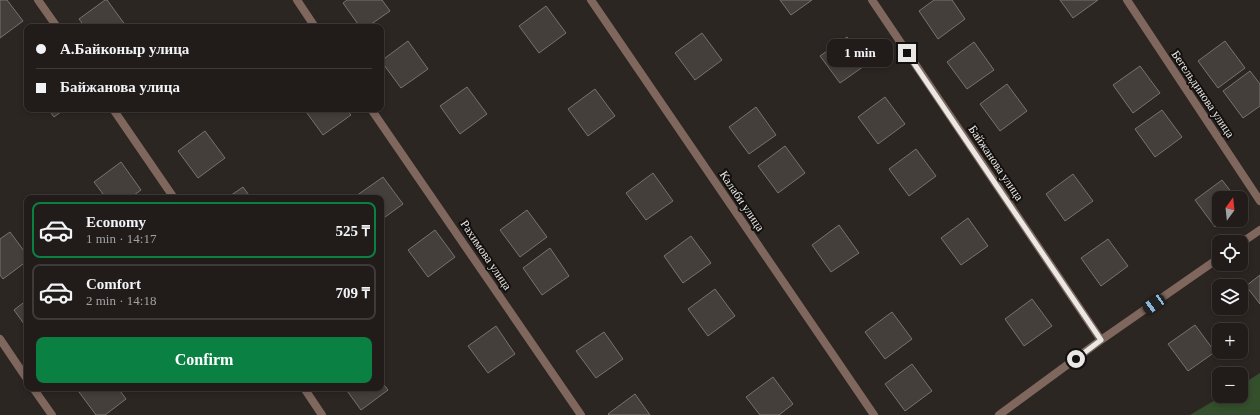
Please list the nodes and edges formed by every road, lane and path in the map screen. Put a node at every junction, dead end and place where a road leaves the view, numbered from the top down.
1 (38, 0) edge
2 (297, 0) edge
3 (591, 0) edge
4 (872, 0) edge
5 (1127, 0) edge
6 (55, 24) edge
7 (313, 24) edge
8 (115, 112) edge
9 (373, 112) edge
10 (172, 195) edge
11 (1260, 201) edge
12 (1260, 230) edge
13 (1248, 238) edge
14 (1212, 263) edge
15 (0, 339) edge
16 (1101, 340) junction
17 (24, 375) edge
18 (35, 391) edge
19 (306, 391) edge
20 (52, 415) edge
21 (322, 415) edge
22 (581, 415) edge
23 (874, 415) edge
24 (999, 415) edge

1 - 6 street
2 - 7 street
3 - 23 street, Калаби улица
4 - 16 street, Байжанова улица
5 - 11 street, Бегельдинова улица
8 - 10 street
9 - 22 street, Рахимова улица
12 - 13 street
14 - 16 street
15 - 17 street
16 - 24 street
18 - 20 street
19 - 21 street

